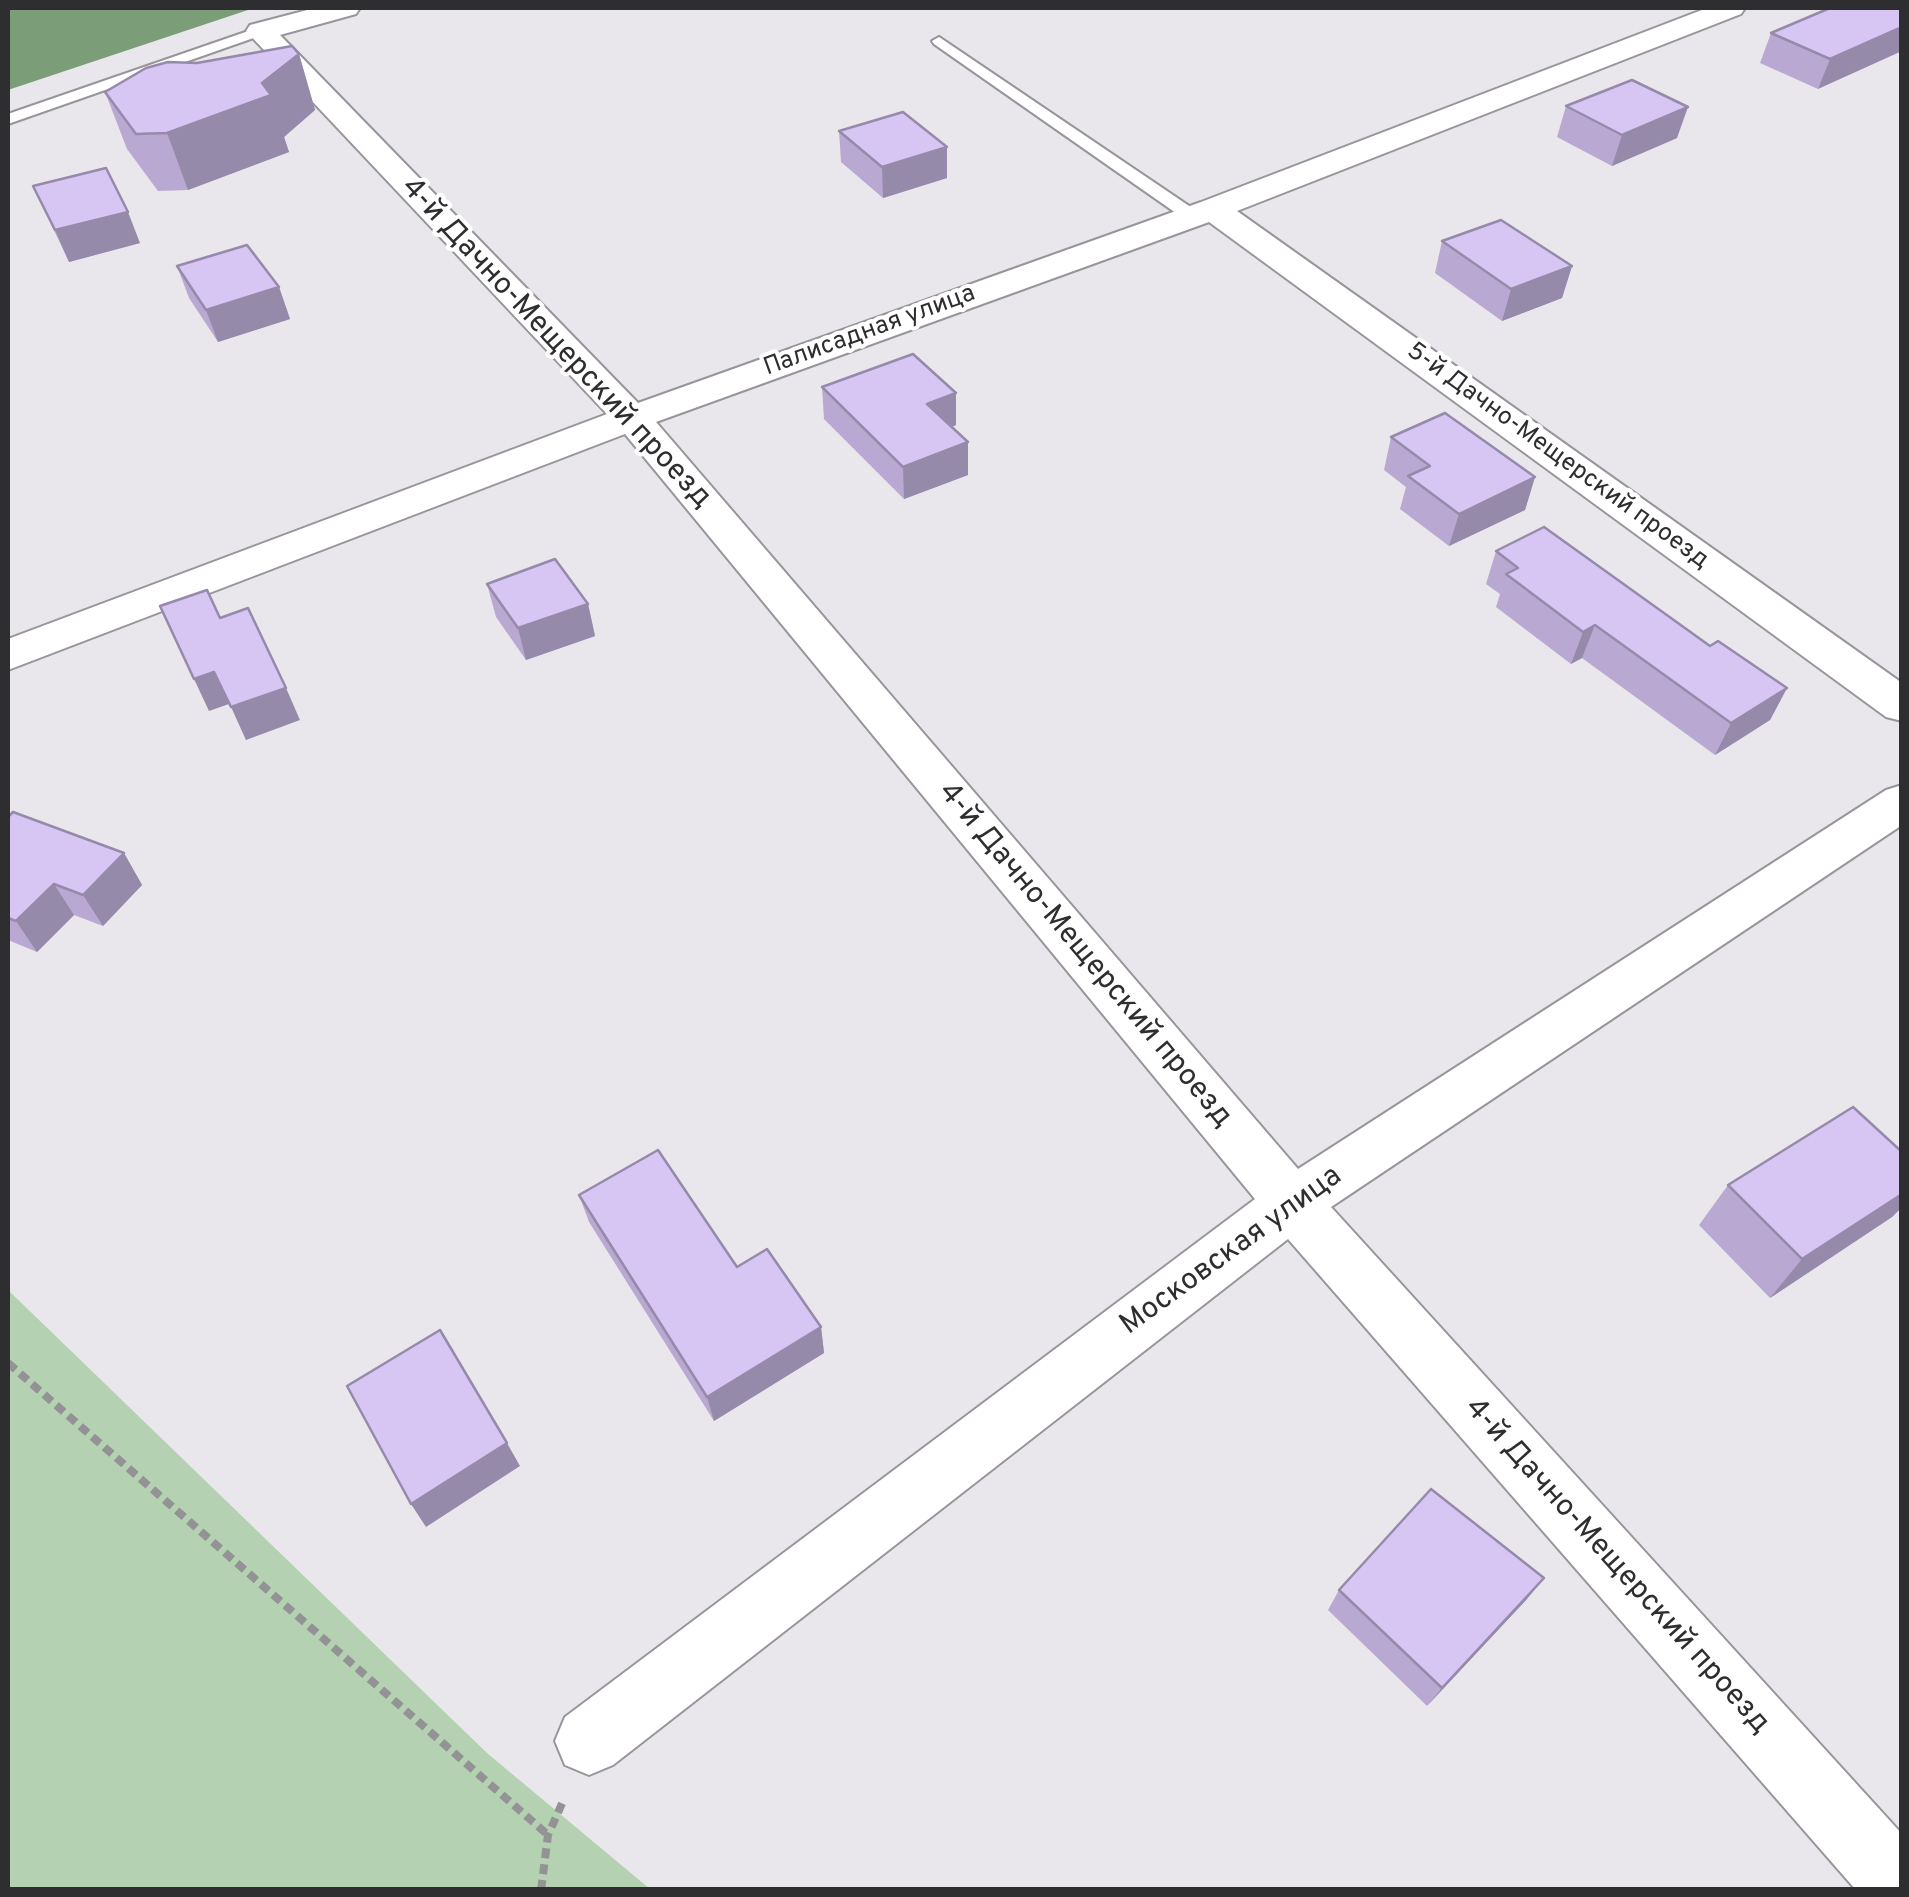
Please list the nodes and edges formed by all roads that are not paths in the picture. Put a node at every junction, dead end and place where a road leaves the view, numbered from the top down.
1 (346, 8) edge
2 (1731, 8) edge
3 (281, 19) edge
4 (939, 41) dead end
5 (8, 119) edge
6 (1202, 213) junction
7 (632, 418) junction
8 (8, 655) edge
9 (1902, 706) edge
10 (1902, 802) edge
11 (1292, 1202) junction
12 (589, 1741) road end
13 (1902, 1888) edge

1 - 3 street
2 - 6 street, Палисадная улица
3 - 5 lane
3 - 7 street, 4-й Дачно-Мещерский проезд
4 - 6 lane
6 - 7 street, Палисадная улица
6 - 9 street, 5-й Дачно-Мещерский проезд
7 - 8 street, Палисадная улица
7 - 11 street, 4-й Дачно-Мещерский проезд
10 - 11 street, Московская улица
11 - 12 street, Московская улица
11 - 13 street, 4-й Дачно-Мещерский проезд

